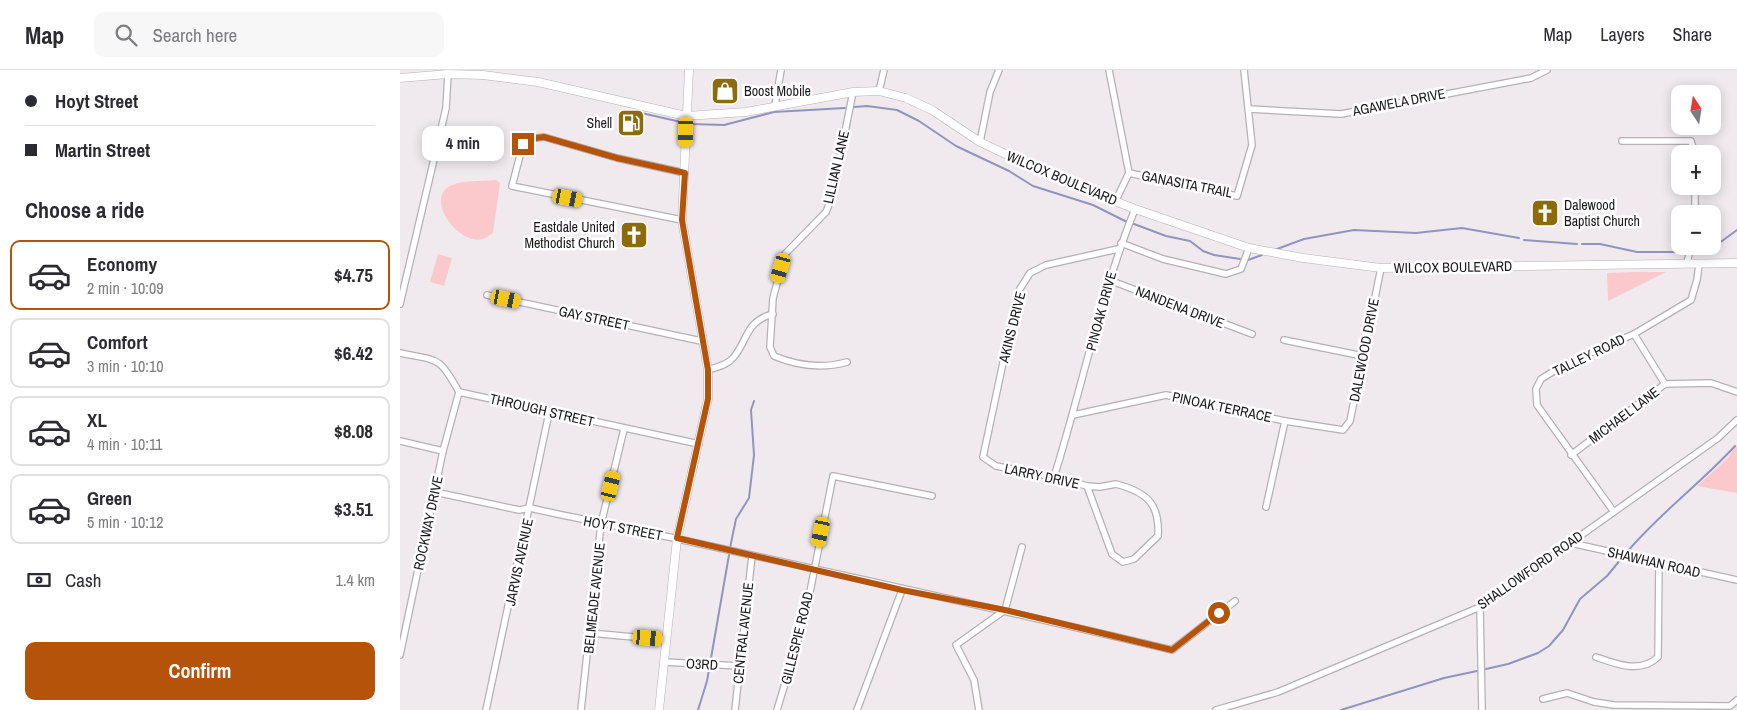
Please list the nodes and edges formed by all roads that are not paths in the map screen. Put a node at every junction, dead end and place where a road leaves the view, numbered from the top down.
1 (689, 70) edge
2 (781, 70) edge
3 (884, 70) edge
4 (999, 70) edge
5 (1109, 70) edge
6 (1244, 70) edge
7 (1547, 70) edge
8 (448, 74) junction
9 (400, 78) edge
10 (879, 90) junction
11 (853, 92) junction
12 (775, 105) junction
13 (1249, 109) junction
14 (686, 116) junction
15 (1622, 141) dead end
16 (980, 142) junction
17 (1692, 145) edge
18 (685, 173) junction
19 (1130, 173) junction
20 (1116, 200) junction
21 (1135, 209) junction
22 (682, 220) junction
23 (1120, 246) junction
24 (1249, 248) junction
25 (1689, 255) edge
26 (1737, 262) edge
27 (1687, 263) junction
28 (1699, 264) junction
29 (1381, 268) junction
30 (1109, 280) junction
31 (487, 295) dead end
32 (400, 304) edge
33 (773, 314) junction
34 (1252, 334) dead end
35 (1634, 334) junction
36 (1284, 340) dead end
37 (702, 341) junction
38 (400, 353) edge
39 (1363, 356) junction
40 (847, 362) dead end
41 (708, 370) junction
42 (1665, 384) junction
43 (460, 392) junction
44 (1737, 392) edge
45 (549, 413) junction
46 (1073, 415) junction
47 (1737, 420) edge
48 (1285, 421) junction
49 (624, 429) junction
50 (1343, 430) joint
51 (400, 442) edge
52 (699, 444) junction
53 (443, 451) junction
54 (1572, 454) junction
55 (996, 466) joint
56 (1054, 477) junction
57 (1087, 486) junction
58 (435, 492) junction
59 (932, 496) dead end
60 (1266, 507) dead end
61 (530, 508) junction
62 (1614, 512) junction
63 (601, 524) junction
64 (677, 538) junction
65 (1571, 543) junction
66 (1022, 547) dead end
67 (752, 556) junction
68 (1660, 564) junction
69 (814, 568) junction
70 (1737, 580) edge
71 (902, 590) junction
72 (1235, 601) dead end
73 (1480, 607) junction
74 (1005, 610) junction
75 (590, 634) junction
76 (667, 640) junction
77 (400, 655) edge
78 (1596, 658) dead end
79 (664, 662) junction
80 (740, 666) junction
81 (1543, 699) dead end
82 (1737, 700) edge
83 (486, 710) edge
84 (581, 710) edge
85 (659, 710) edge
86 (735, 710) edge
87 (777, 710) edge
88 (857, 710) edge
89 (979, 710) edge
90 (1216, 710) edge
91 (1482, 710) edge

1 - 14 main road
2 - 12 street
3 - 10 street
4 - 16 street
5 - 19 street
6 - 13 street, GANASITA TRAIL
7 - 13 street, AGAWELA DRIVE
8 - 9 main road, WILCOX BOULEVARD
8 - 14 main road, WILCOX BOULEVARD
8 - 32 street
10 - 11 main road, WILCOX BOULEVARD
10 - 16 main road, WILCOX BOULEVARD
11 - 12 main road, WILCOX BOULEVARD
11 - 33 street, LILLIAN LANE
12 - 14 main road, WILCOX BOULEVARD
13 - 19 street, GANASITA TRAIL
14 - 18 main road
15 - 17 street
16 - 20 main road, WILCOX BOULEVARD
18 - 22 main road
18 - 22 street
19 - 20 street
20 - 21 main road, WILCOX BOULEVARD
21 - 23 street, PINOAK DRIVE
21 - 24 main road, WILCOX BOULEVARD
22 - 37 main road
23 - 24 street
23 - 30 street, PINOAK DRIVE
23 - 55 street, AKINS DRIVE
24 - 29 main road, WILCOX BOULEVARD
25 - 27 street
26 - 28 main road, WILCOX BOULEVARD
27 - 28 main road, WILCOX BOULEVARD
27 - 29 main road, WILCOX BOULEVARD
28 - 35 street, TALLEY ROAD
29 - 39 street, DALEWOOD DRIVE
30 - 34 street, NANDENA DRIVE
30 - 46 street, PINOAK DRIVE
31 - 37 street, GAY STREET
33 - 40 street, LILLIAN LANE
33 - 41 street
35 - 42 street
35 - 54 street, TALLEY ROAD
36 - 39 street
37 - 41 main road
38 - 43 street
39 - 50 street, DALEWOOD DRIVE
41 - 52 main road
42 - 44 street, MICHAEL LANE
42 - 54 street, MICHAEL LANE
43 - 45 street, THROUGH STREET
43 - 53 street, ROCKWAY DRIVE
45 - 49 street, THROUGH STREET
45 - 61 street, JARVIS AVENUE
46 - 48 street, PINOAK TERRACE
46 - 56 street, PINOAK DRIVE
47 - 62 street, SHALLOWFORD ROAD
48 - 50 street, PINOAK TERRACE
48 - 60 street
49 - 52 street, THROUGH STREET
49 - 63 street, BELMEADE AVENUE
51 - 53 street
52 - 64 main road
53 - 58 street, ROCKWAY DRIVE
54 - 62 street, TALLEY ROAD
55 - 56 street, LARRY DRIVE
56 - 57 street, LARRY DRIVE
57 - 57 street, LARRY DRIVE
58 - 61 street, HOYT STREET
58 - 77 street, ROCKWAY DRIVE
59 - 69 street, GILLESPIE ROAD
61 - 63 street, HOYT STREET
61 - 83 street, JARVIS AVENUE
62 - 65 street, SHALLOWFORD ROAD
63 - 64 street, HOYT STREET
63 - 75 street, BELMEADE AVENUE
64 - 67 street, HOYT STREET
64 - 76 main road
65 - 68 street, SHAWHAN ROAD
65 - 73 street, SHALLOWFORD ROAD
66 - 74 street
67 - 69 street, HOYT STREET
67 - 80 street, CENTRAL AVENUE
68 - 70 street, SHAWHAN ROAD
68 - 78 street
69 - 71 street, HOYT STREET
69 - 87 street, GILLESPIE ROAD
71 - 74 street, HOYT STREET
71 - 88 street
72 - 74 street, HOYT STREET
73 - 90 street, SHALLOWFORD ROAD
73 - 91 street
74 - 89 street
75 - 76 street
75 - 84 street, BELMEADE AVENUE
76 - 79 main road
79 - 80 street, O3RD
79 - 85 main road
80 - 86 street, CENTRAL AVENUE
81 - 82 street

